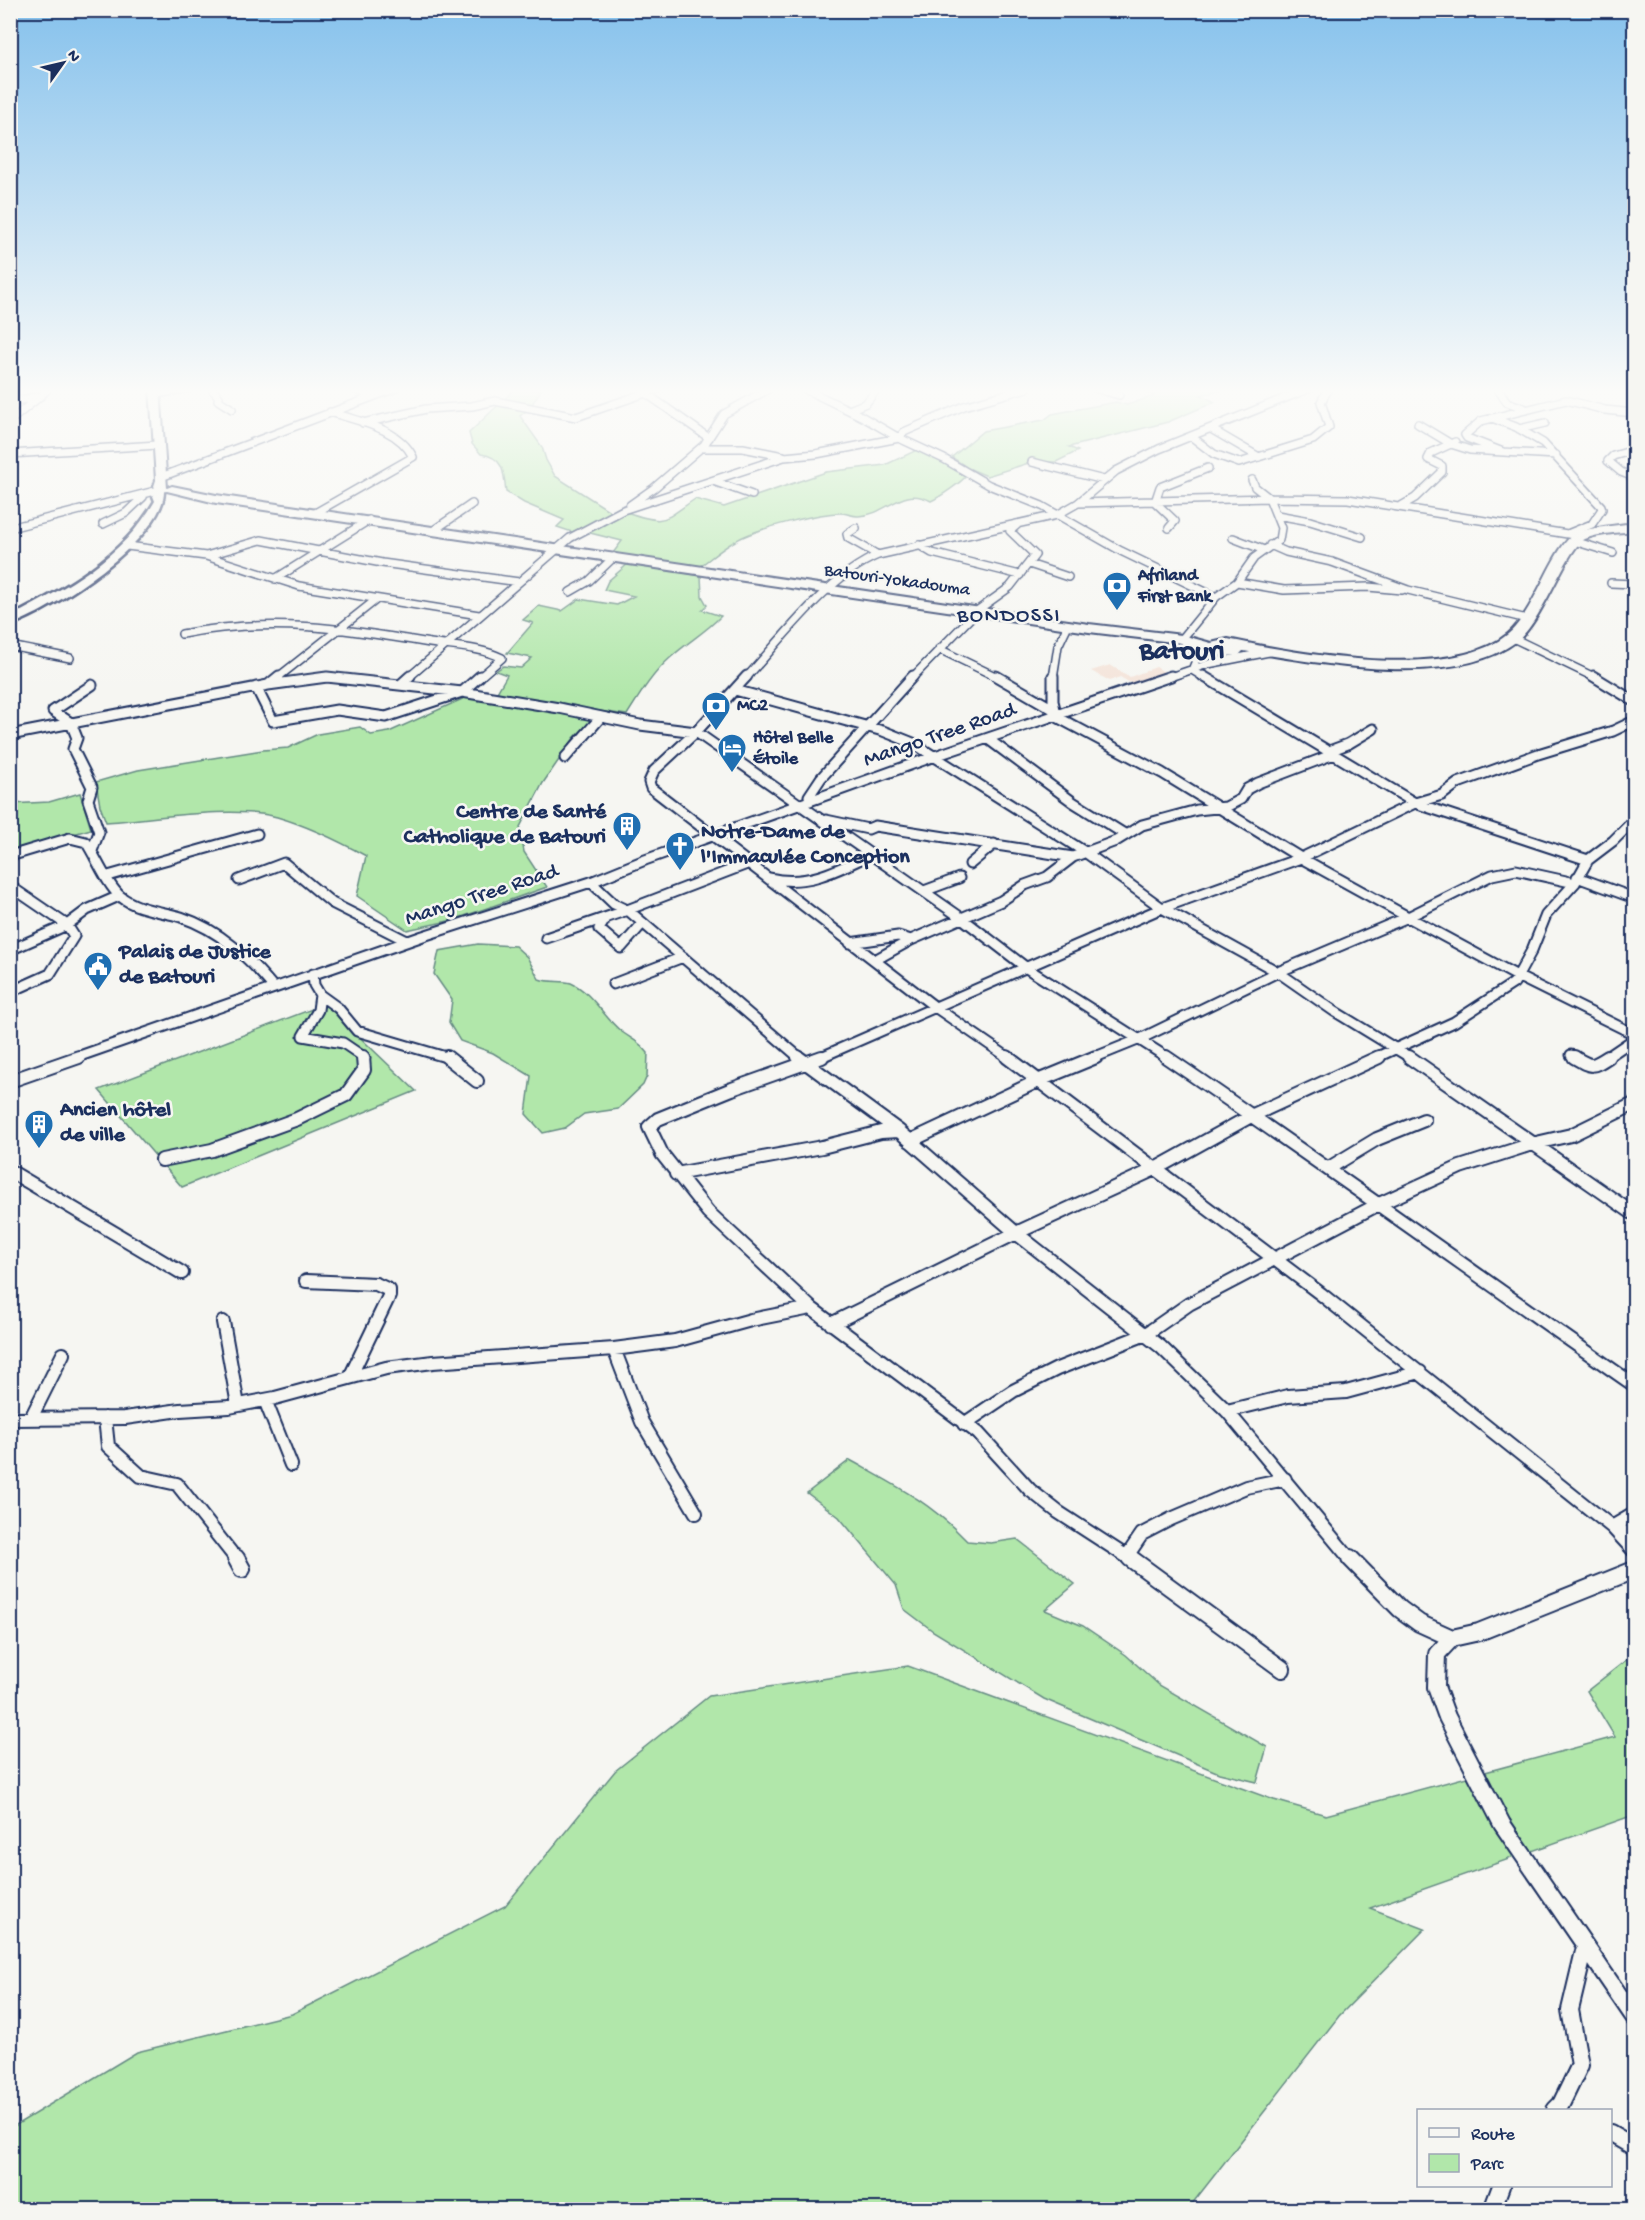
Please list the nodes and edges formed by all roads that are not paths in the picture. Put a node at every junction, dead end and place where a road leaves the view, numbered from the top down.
1 (155, 492) edge
2 (157, 492) edge
3 (163, 492) edge
4 (176, 492) edge
5 (353, 492) edge
6 (649, 492) edge
7 (680, 492) edge
8 (743, 492) edge
9 (1004, 492) edge
10 (1091, 492) edge
11 (1158, 492) edge
12 (1261, 492) edge
13 (1422, 492) edge
14 (1587, 492) edge
15 (752, 495) dead end
16 (135, 497) junction
17 (144, 497) junction
18 (1269, 498) junction
19 (1155, 502) junction
20 (1078, 503) junction
21 (472, 504) dead end
22 (1401, 506) junction
23 (623, 510) junction
24 (315, 513) junction
25 (1057, 514) junction
26 (1277, 515) junction
27 (369, 520) junction
28 (1021, 522) junction
29 (103, 524) dead end
30 (1635, 527) edge
31 (10, 528) edge
32 (856, 528) dead end
33 (999, 528) junction
34 (1169, 528) dead end
35 (434, 530) junction
36 (1010, 531) junction
37 (1362, 537) dead end
38 (1574, 537) junction
39 (1233, 538) dead end
40 (919, 545) junction
41 (127, 546) junction
42 (1267, 547) junction
43 (558, 548) junction
44 (320, 552) junction
45 (1613, 554) dead end
46 (878, 555) junction
47 (206, 556) junction
48 (614, 557) junction
49 (1029, 564) junction
50 (1020, 575) junction
51 (1068, 577) dead end
52 (275, 579) junction
53 (519, 582) junction
54 (1237, 582) junction
55 (1611, 584) dead end
56 (1635, 584) edge
57 (827, 590) junction
58 (1408, 590) junction
59 (570, 592) dead end
60 (1216, 597) junction
61 (377, 598) junction
62 (978, 610) junction
63 (10, 614) edge
64 (23, 615) junction
65 (479, 615) junction
66 (1527, 619) junction
67 (10, 622) edge
68 (1068, 625) junction
69 (341, 628) junction
70 (182, 634) dead end
71 (1513, 638) junction
72 (1188, 641) junction
73 (444, 645) junction
74 (10, 646) edge
75 (939, 649) junction
76 (1267, 651) junction
77 (70, 658) dead end
78 (1192, 670) junction
79 (92, 685) dead end
80 (268, 685) junction
81 (400, 685) junction
82 (256, 687) junction
83 (735, 690) junction
84 (462, 692) junction
85 (1635, 700) edge
86 (1055, 713) junction
87 (601, 717) junction
88 (1635, 721) edge
89 (71, 723) junction
90 (866, 726) junction
91 (1373, 729) dead end
92 (696, 732) junction
93 (10, 735) edge
94 (988, 740) junction
95 (1331, 752) junction
96 (935, 756) junction
97 (566, 758) dead end
98 (805, 803) junction
99 (1415, 803) junction
100 (1217, 808) junction
101 (823, 819) junction
102 (1635, 820) edge
103 (257, 834) dead end
104 (1126, 835) junction
105 (713, 836) junction
106 (994, 844) junction
107 (92, 851) junction
108 (1085, 852) junction
109 (871, 854) junction
110 (10, 856) edge
111 (1072, 857) junction
112 (1300, 858) junction
113 (1588, 860) junction
114 (747, 864) junction
115 (970, 864) dead end
116 (761, 875) junction
117 (108, 876) junction
118 (959, 878) dead end
119 (239, 880) dead end
120 (1576, 880) junction
121 (591, 882) junction
122 (10, 886) edge
123 (924, 891) junction
124 (119, 896) junction
125 (1635, 898) edge
126 (1162, 908) junction
127 (629, 911) junction
128 (1408, 917) junction
129 (963, 919) junction
130 (604, 921) junction
131 (642, 924) junction
132 (67, 925) junction
133 (546, 938) dead end
134 (910, 940) junction
135 (407, 941) junction
136 (850, 943) junction
137 (10, 950) edge
138 (683, 957) junction
139 (875, 960) junction
140 (1028, 969) junction
141 (1278, 972) junction
142 (313, 974) junction
143 (1519, 977) junction
144 (614, 984) dead end
145 (274, 988) junction
146 (10, 992) edge
147 (320, 994) junction
148 (935, 1007) junction
149 (1635, 1034) edge
150 (1140, 1039) junction
151 (1635, 1039) edge
152 (1396, 1048) junction
153 (1571, 1055) dead end
154 (806, 1064) junction
155 (1040, 1080) junction
156 (10, 1081) edge
157 (477, 1081) dead end
158 (1635, 1104) edge
159 (1251, 1116) junction
160 (1424, 1120) dead end
161 (899, 1131) junction
162 (910, 1141) junction
163 (1532, 1144) junction
164 (162, 1160) dead end
165 (1155, 1168) junction
166 (1329, 1168) junction
167 (10, 1171) edge
168 (676, 1174) junction
169 (1377, 1205) junction
170 (1635, 1214) edge
171 (1016, 1233) junction
172 (1274, 1258) junction
173 (182, 1273) dead end
174 (306, 1281) dead end
175 (811, 1308) junction
176 (223, 1322) dead end
177 (831, 1324) junction
178 (1146, 1334) junction
179 (615, 1349) junction
180 (63, 1354) dead end
181 (1420, 1372) junction
182 (351, 1377) junction
183 (1635, 1385) edge
184 (265, 1400) junction
185 (238, 1405) junction
186 (1227, 1411) junction
187 (31, 1418) junction
188 (105, 1418) junction
189 (10, 1419) edge
190 (964, 1424) junction
191 (291, 1465) dead end
192 (1285, 1479) junction
193 (696, 1513) dead end
194 (1635, 1514) edge
195 (1612, 1527) junction
196 (1635, 1536) edge
197 (1635, 1551) edge
198 (1126, 1556) junction
199 (242, 1569) dead end
200 (1635, 1569) edge
201 (1452, 1638) junction
202 (1282, 1669) dead end
203 (1585, 1947) junction
204 (1635, 2017) edge
205 (1562, 2108) edge
206 (1612, 2134) edge
207 (1635, 2147) edge
208 (1501, 2187) edge
209 (1492, 2210) edge

1 - 16 street
2 - 17 street
3 - 41 main road
4 - 24 highway, Batouri-Yokadouma
5 - 24 street
6 - 23 street
7 - 23 street
8 - 15 street
9 - 25 street
10 - 20 street
11 - 19 street
12 - 18 street
13 - 22 street
14 - 38 street
16 - 17 street
16 - 31 street
17 - 29 street
18 - 19 street
18 - 22 street
18 - 26 street
19 - 20 street
19 - 34 street
20 - 25 street
21 - 35 street
22 - 38 street
23 - 43 street
24 - 27 highway, Batouri-Yokadouma
25 - 28 street
25 - 60 street
26 - 37 street
26 - 42 street
27 - 35 highway, Batouri-Yokadouma
27 - 44 street
28 - 33 street
28 - 36 street
30 - 38 highway
32 - 46 street
33 - 36 street
33 - 40 street
35 - 43 highway, Batouri-Yokadouma
36 - 49 street
38 - 45 street
38 - 66 highway
39 - 42 street
40 - 46 street
40 - 50 street
41 - 47 street
41 - 64 main road
42 - 54 street
42 - 58 street
43 - 48 highway, Batouri-Yokadouma
43 - 53 street
44 - 47 street
44 - 52 street
44 - 53 street
46 - 57 street
47 - 52 street
48 - 57 highway, Batouri-Yokadouma
48 - 59 street
49 - 50 street
49 - 51 street
50 - 62 street
52 - 61 street
53 - 65 street
54 - 58 street
54 - 60 street
55 - 56 street
57 - 62 highway, Batouri-Yokadouma
57 - 83 street
58 - 66 street
60 - 72 street
61 - 65 street
61 - 69 street
62 - 68 highway, Batouri-Yokadouma
62 - 75 street
63 - 64 street
64 - 67 main road
65 - 73 street
66 - 71 highway
68 - 72 highway, Batouri-Yokadouma
68 - 86 street
69 - 70 street
69 - 73 street
69 - 80 street
71 - 76 highway
71 - 85 street
72 - 76 highway, Batouri-Yokadouma
72 - 78 street
73 - 81 street
73 - 84 street
74 - 77 street
75 - 86 street
75 - 90 street
76 - 78 street, Mango Tree Road
78 - 86 street, Mango Tree Road
78 - 95 street
79 - 89 street
80 - 81 street
80 - 82 street
81 - 84 street
82 - 84 street
82 - 89 street
83 - 90 street
83 - 92 street
84 - 87 street
86 - 94 street, Mango Tree Road
86 - 100 street
87 - 92 street
87 - 97 street
88 - 99 street
89 - 93 street
89 - 107 street
90 - 96 street
90 - 98 street
91 - 95 street
92 - 98 street
92 - 105 street
94 - 96 street, Mango Tree Road
94 - 104 street
95 - 99 street
95 - 100 street
96 - 98 street, Mango Tree Road
96 - 108 street
98 - 101 street
98 - 105 street, Mango Tree Road
99 - 112 street
99 - 113 street
100 - 104 street
100 - 112 street
101 - 106 street
101 - 109 street
102 - 113 street
103 - 117 street
104 - 108 street
105 - 114 street
105 - 121 street, Mango Tree Road
106 - 111 street
106 - 115 street
107 - 110 street
107 - 117 street
108 - 111 street
108 - 126 street
109 - 116 street
109 - 123 street
111 - 129 street
112 - 126 street
112 - 128 street
113 - 120 street
114 - 116 street
114 - 127 street
116 - 136 street
117 - 124 street
118 - 123 street
119 - 135 street
120 - 125 street
120 - 128 street
120 - 143 street
121 - 127 street
121 - 135 street, Mango Tree Road
122 - 132 street
123 - 129 street
124 - 132 street
124 - 145 street
126 - 140 street
126 - 141 street
127 - 130 street
127 - 131 street
128 - 141 street
128 - 143 street
129 - 134 street
129 - 140 street
130 - 131 street
130 - 133 street
131 - 138 street
132 - 137 street
132 - 146 street
134 - 136 street
134 - 139 street
135 - 142 street, Mango Tree Road
136 - 139 street
138 - 144 street
138 - 154 street
139 - 148 street
140 - 148 street
140 - 150 street
141 - 150 street
141 - 152 street
142 - 145 street, Mango Tree Road
142 - 147 street
143 - 149 street
143 - 152 street
145 - 156 street, Mango Tree Road
147 - 157 street
147 - 164 street
148 - 154 street
148 - 155 street
150 - 155 street
150 - 159 street
151 - 153 street
152 - 159 street
152 - 163 street
154 - 161 street
154 - 168 street
155 - 162 street
155 - 165 street
158 - 163 street
159 - 165 street
159 - 166 street
160 - 166 street
161 - 162 street
161 - 168 street
162 - 171 street
163 - 169 street
163 - 170 street
165 - 171 street
165 - 172 street
166 - 169 street
167 - 173 street
168 - 175 street
169 - 172 street
169 - 183 street
171 - 177 street
171 - 178 street
172 - 178 street
172 - 181 street
174 - 182 street
175 - 177 street
175 - 179 street
176 - 185 street
177 - 190 street
178 - 186 street
178 - 190 street
179 - 182 street
179 - 193 street
180 - 187 street
181 - 186 street
181 - 195 street
182 - 184 street
184 - 185 street
184 - 191 street
185 - 188 street
186 - 192 street
187 - 188 street
187 - 189 street
188 - 199 street
190 - 198 street
192 - 198 street
192 - 201 street
194 - 195 street
195 - 196 street
195 - 197 street
198 - 202 street
200 - 201 street
201 - 203 street
203 - 204 street
203 - 205 street
206 - 207 street
208 - 209 street

